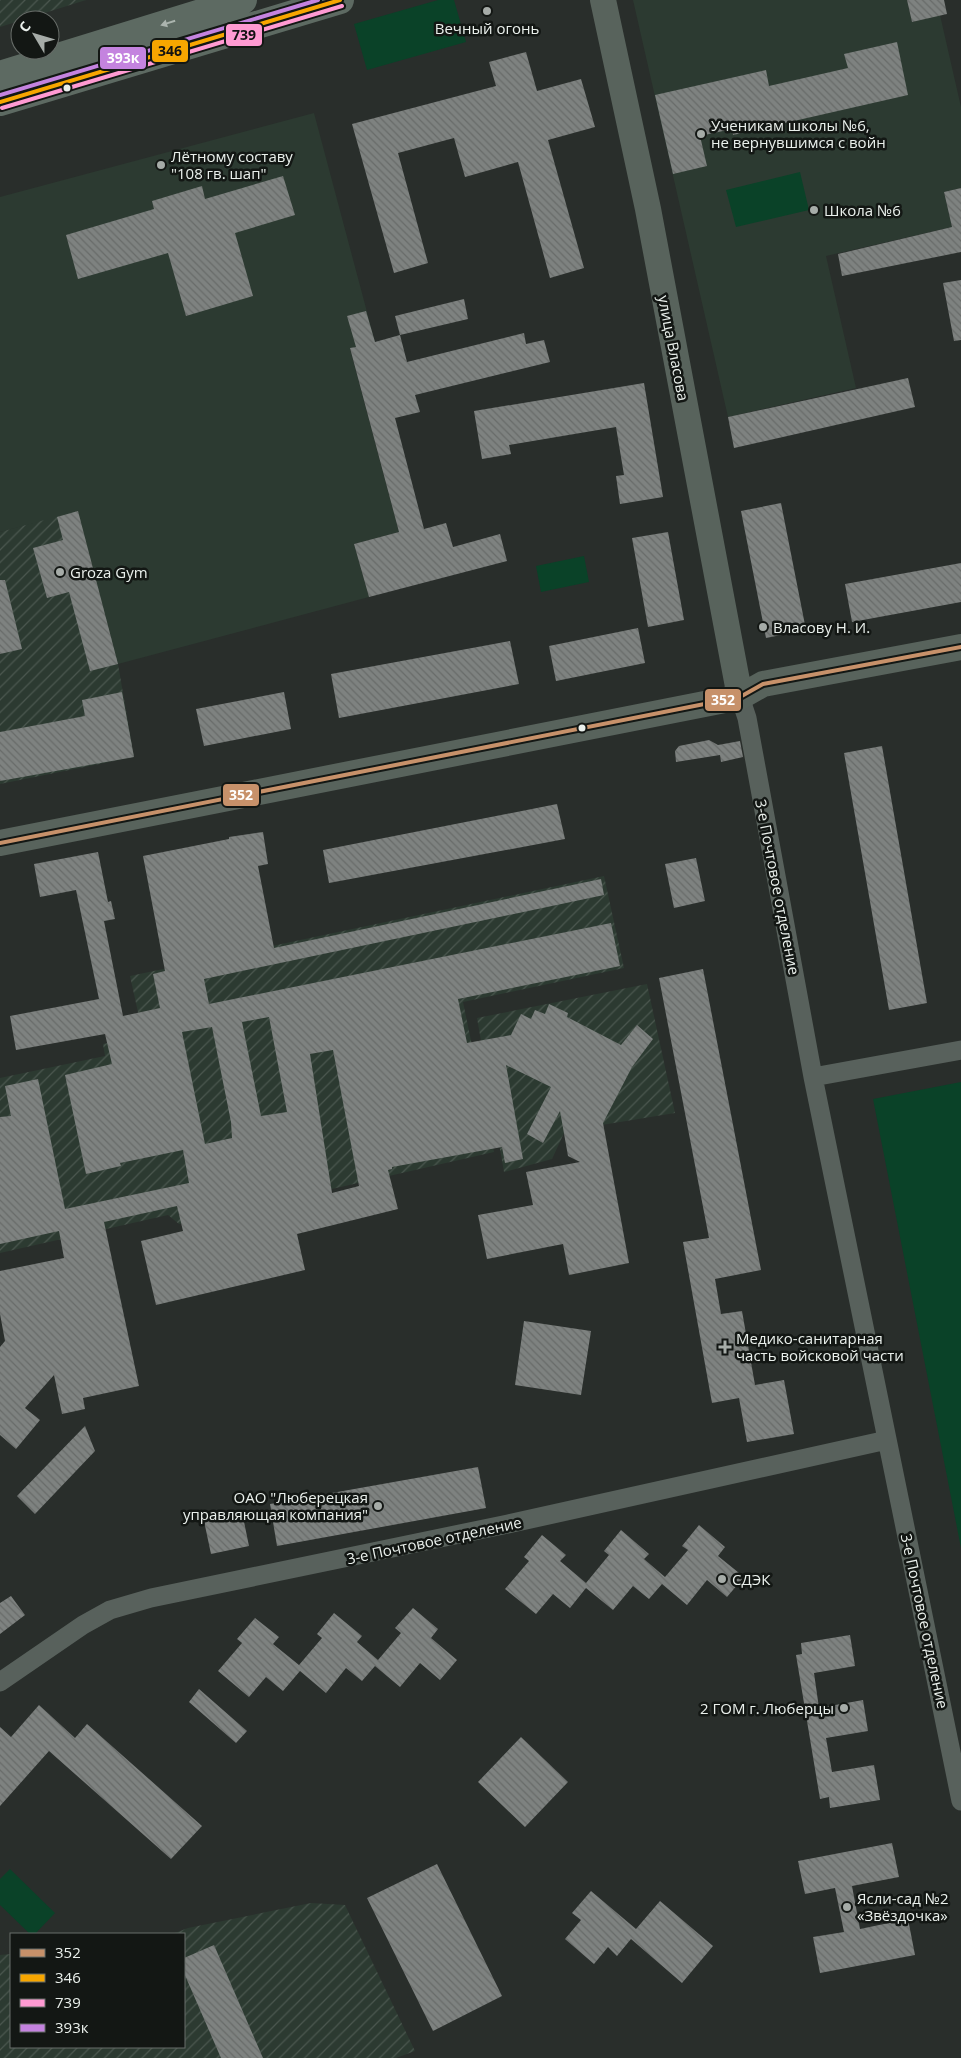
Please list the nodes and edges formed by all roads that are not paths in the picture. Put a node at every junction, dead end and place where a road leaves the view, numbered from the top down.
1 (243, 0) edge
2 (340, 0) edge
3 (603, 0) edge
4 (225, 5) edge
5 (0, 75) edge
6 (0, 102) edge
7 (961, 647) edge
8 (740, 697) junction
9 (0, 844) edge
10 (961, 1050) edge
11 (813, 1078) junction
12 (887, 1440) junction
13 (0, 1682) edge
14 (961, 1802) edge

1 - 4 main road
2 - 6 main road
3 - 8 main road, улица Власова
4 -> 5 main road
7 - 8 main road
8 - 9 main road
8 - 11 street, 3-е Почтовое отделение
10 - 11 street
11 - 12 street, 3-е Почтовое отделение
12 - 13 street, 3-е Почтовое отделение
12 - 14 street, 3-е Почтовое отделение

